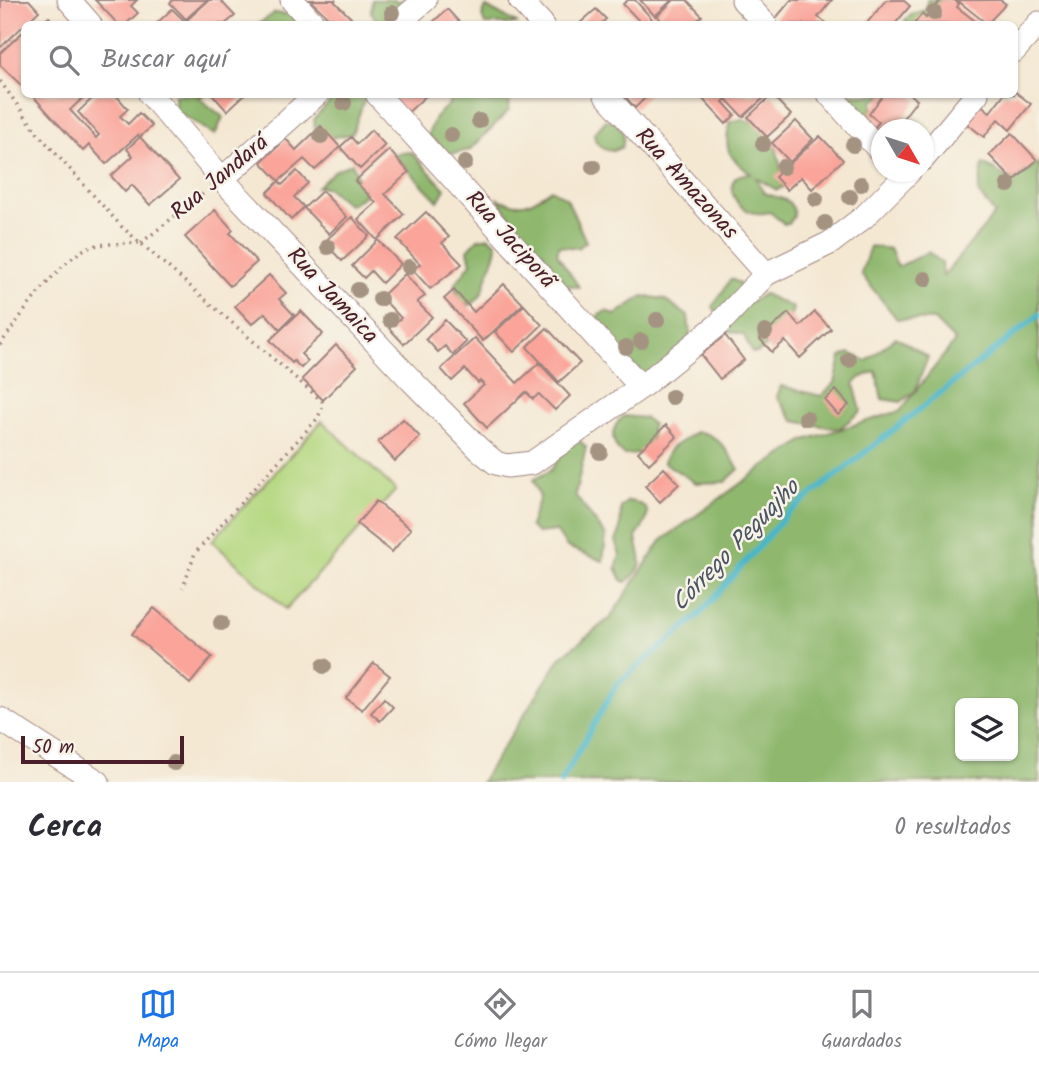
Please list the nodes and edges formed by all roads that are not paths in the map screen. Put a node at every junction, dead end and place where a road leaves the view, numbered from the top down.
1 (69, 0) edge
2 (292, 0) edge
3 (425, 0) edge
4 (520, 0) edge
5 (749, 2) edge
6 (87, 21) edge
7 (311, 21) edge
8 (400, 21) edge
9 (539, 21) edge
10 (763, 21) edge
11 (1039, 23) edge
12 (1018, 47) edge
13 (153, 98) edge
14 (313, 98) edge
15 (381, 98) edge
16 (609, 98) edge
17 (833, 98) edge
18 (974, 98) edge
19 (871, 141) edge
20 (934, 146) edge
21 (222, 179) junction
22 (896, 182) edge
23 (766, 274) junction
24 (641, 387) junction
25 (0, 719) edge
26 (98, 782) edge

1 - 6 street
2 - 7 street
3 - 8 street
4 - 9 street
5 - 10 street
11 - 12 street
13 - 21 street, Rua Jamaica
14 - 21 street, Rua Jandará
15 - 24 street, Rua Jaciporã
16 - 23 street, Rua Amazonas
17 - 19 street
18 - 20 street
21 - 24 street, Rua Jamaica
22 - 23 street
23 - 24 street
25 - 26 street

